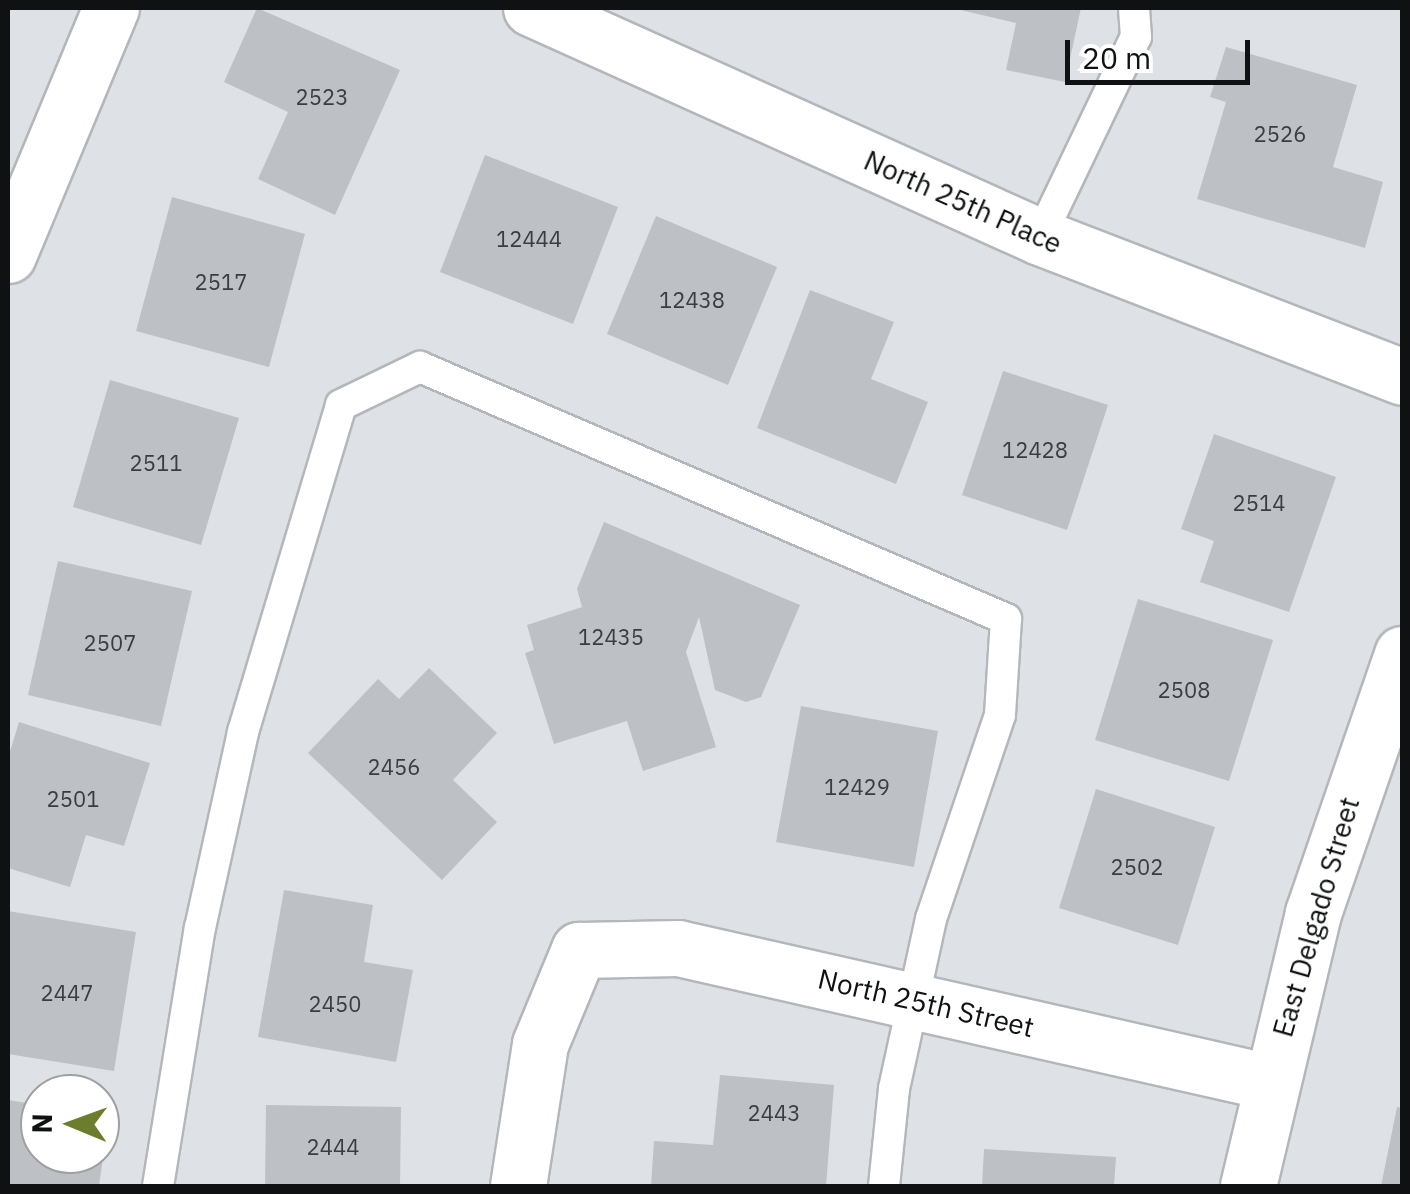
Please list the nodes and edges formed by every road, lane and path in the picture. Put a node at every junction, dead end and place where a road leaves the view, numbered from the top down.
1 (111, 8) edge
2 (532, 8) edge
3 (1134, 8) edge
4 (1040, 238) junction
5 (8, 255) edge
6 (1402, 377) edge
7 (1402, 654) edge
8 (913, 1000) junction
9 (1270, 1082) junction
10 (158, 1186) edge
11 (518, 1186) edge
12 (884, 1186) edge
13 (1248, 1186) edge

1 - 5 street
2 - 4 street, North 25th Place
3 - 4 lane
4 - 6 street, North 25th Place
7 - 9 street, East Delgado Street
8 - 9 street, North 25th Street
8 - 10 lane
8 - 11 street, North 25th Street
8 - 12 lane
9 - 13 street, East Delgado Street

